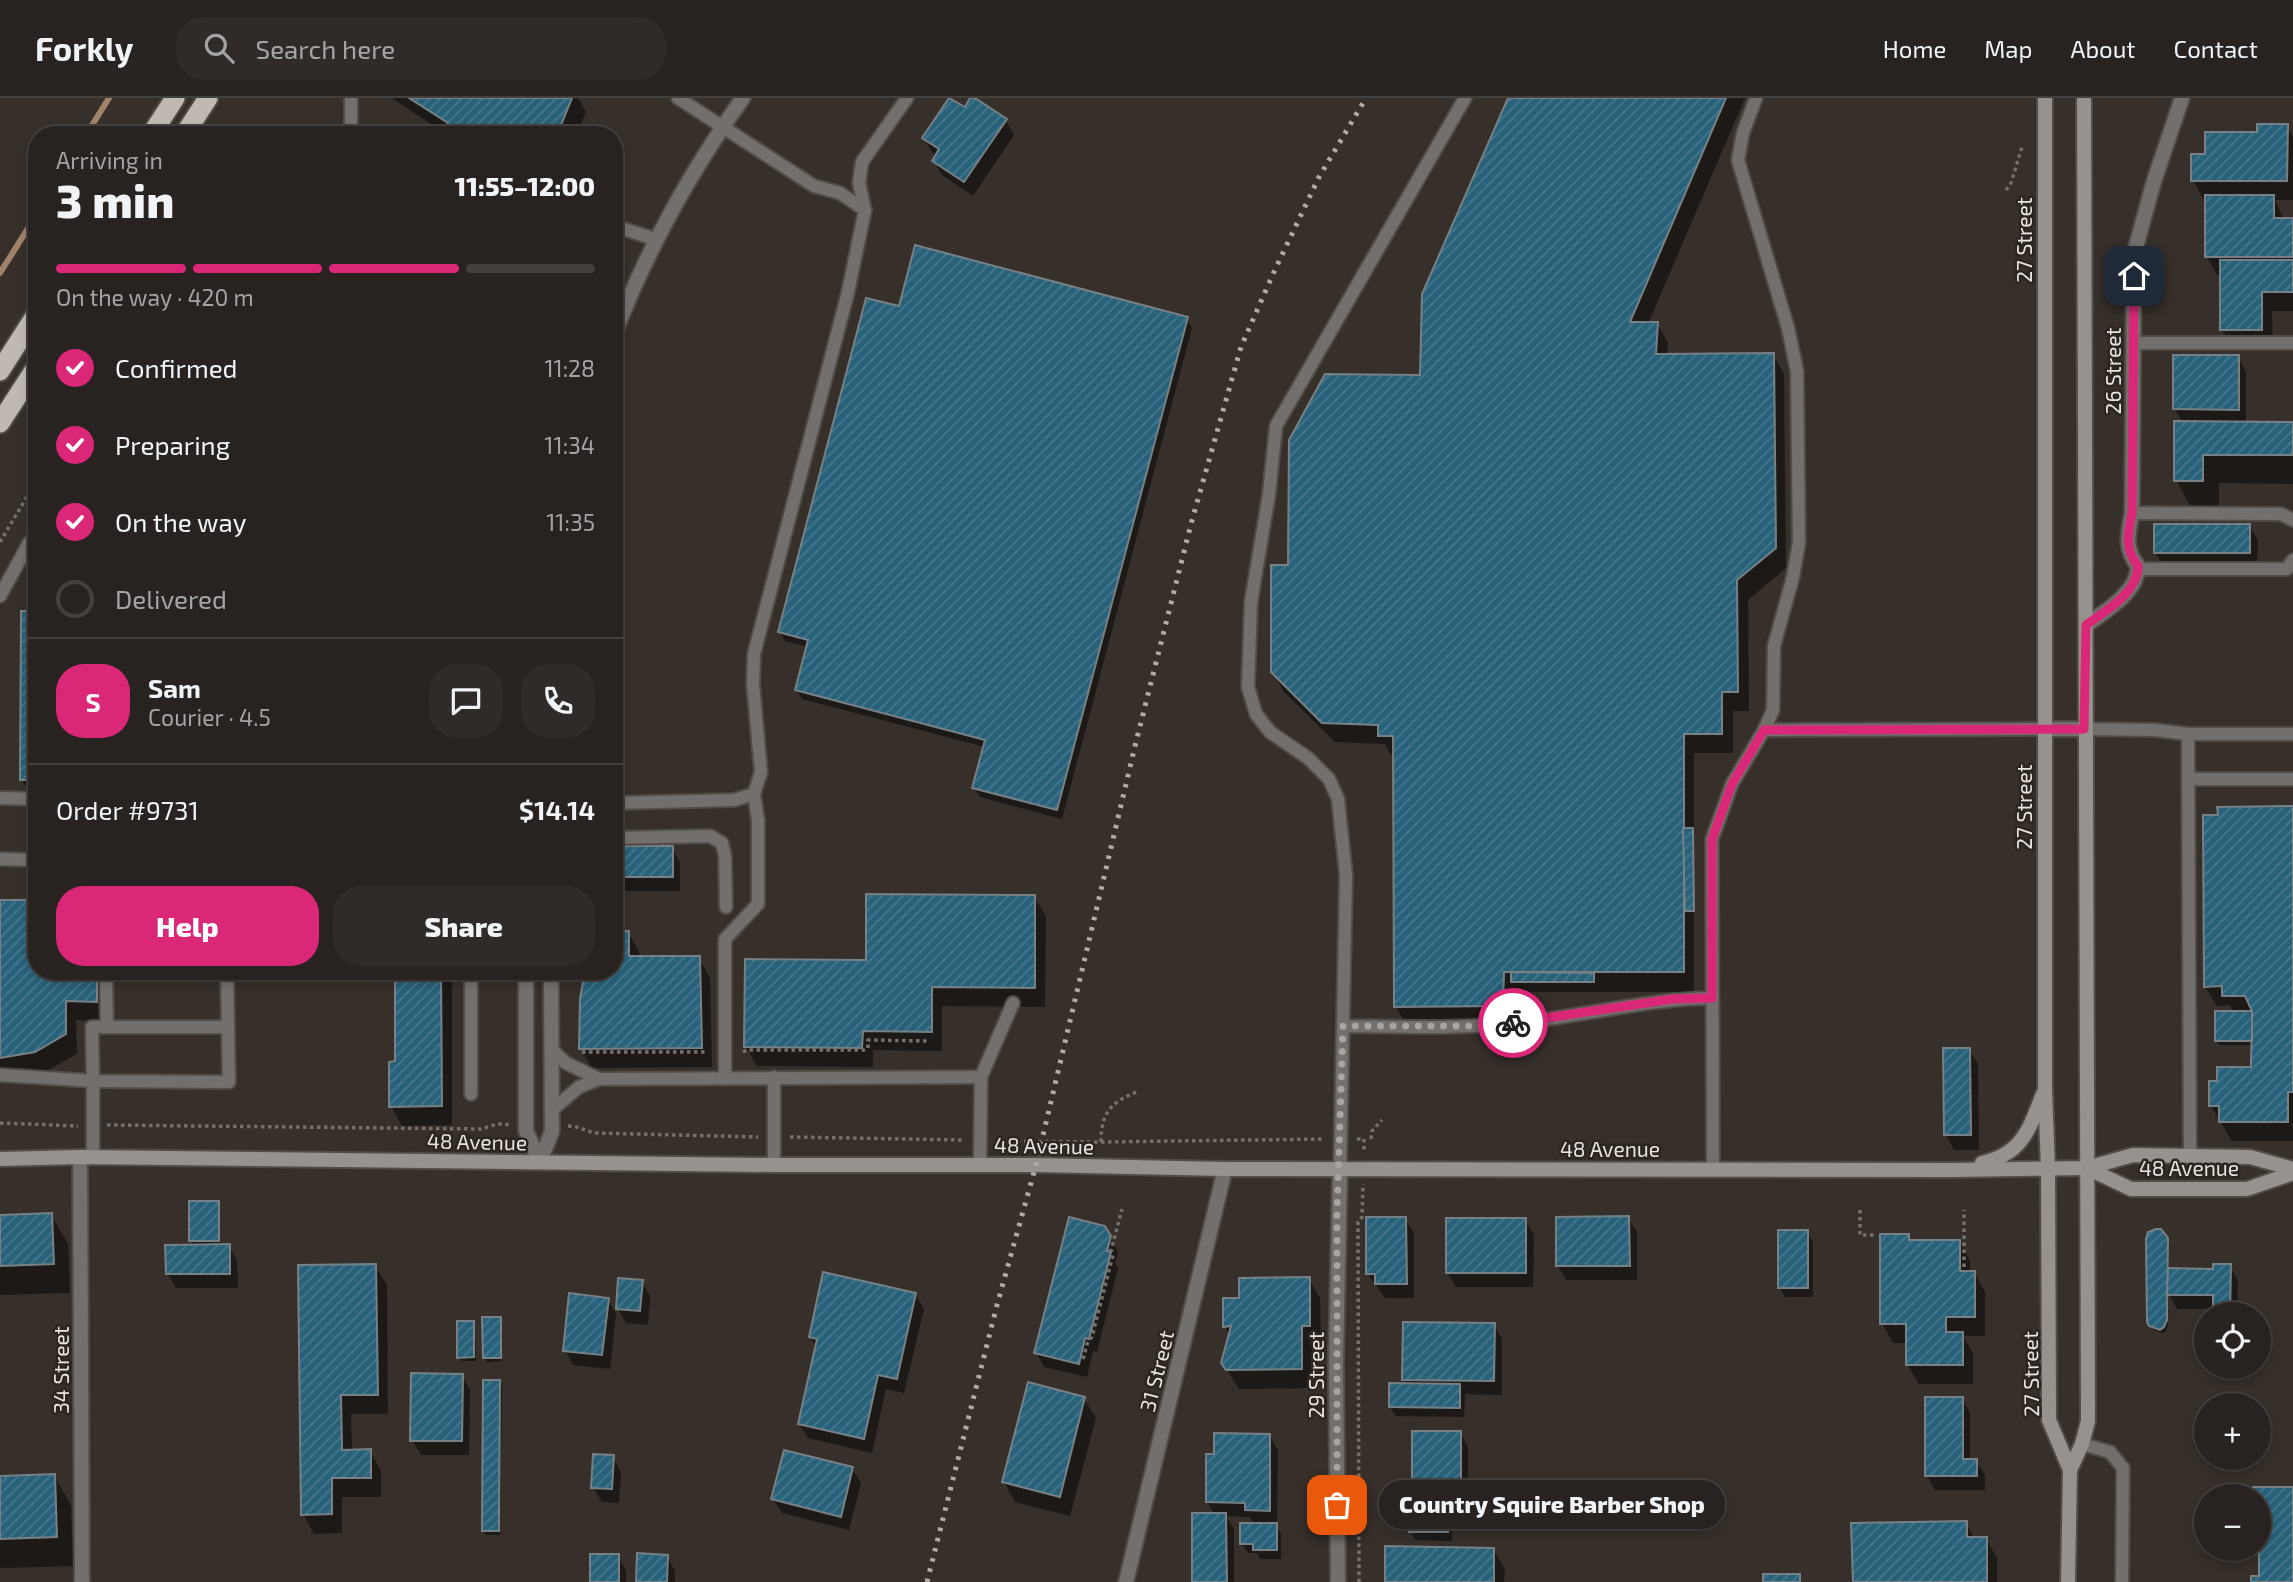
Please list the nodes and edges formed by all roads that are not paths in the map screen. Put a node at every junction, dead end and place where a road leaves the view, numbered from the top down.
1 (175, 98) edge
2 (208, 98) edge
3 (351, 98) edge
4 (678, 98) edge
5 (743, 98) edge
6 (907, 98) edge
7 (1465, 98) edge
8 (1756, 98) edge
9 (2045, 98) edge
10 (2084, 98) edge
11 (2182, 98) edge
12 (157, 126) edge
13 (190, 126) edge
14 (351, 126) edge
15 (723, 127) junction
16 (865, 210) junction
17 (623, 229) edge
18 (655, 239) junction
19 (623, 312) edge
20 (28, 327) edge
21 (2133, 343) junction
22 (2293, 343) edge
23 (0, 371) edge
24 (28, 380) edge
25 (0, 423) edge
26 (2132, 513) junction
27 (2293, 520) edge
28 (28, 550) edge
29 (2293, 560) edge
30 (2138, 569) junction
31 (0, 596) edge
32 (2086, 625) junction
33 (2044, 729) junction
34 (2084, 729) junction
35 (1764, 730) junction
36 (2188, 734) junction
37 (2293, 734) edge
38 (2189, 779) junction
39 (2293, 779) edge
40 (754, 794) junction
41 (0, 798) edge
42 (28, 799) edge
43 (623, 803) edge
44 (623, 838) edge
45 (0, 859) edge
46 (28, 860) edge
47 (726, 908) dead end
48 (106, 980) edge
49 (228, 980) edge
50 (471, 980) edge
51 (526, 980) edge
52 (551, 980) edge
53 (1712, 998) junction
54 (1013, 1003) dead end
55 (1343, 1026) junction
56 (107, 1027) junction
57 (228, 1027) junction
58 (551, 1049) junction
59 (0, 1075) edge
60 (725, 1077) junction
61 (774, 1077) junction
62 (981, 1077) junction
63 (599, 1079) junction
64 (93, 1081) junction
65 (2045, 1090) junction
66 (471, 1094) dead end
67 (551, 1111) junction
68 (2190, 1156) junction
69 (86, 1157) junction
70 (0, 1159) edge
71 (540, 1163) junction
72 (774, 1165) junction
73 (980, 1165) junction
74 (2048, 1168) junction
75 (2087, 1168) junction
76 (1225, 1169) junction
77 (1340, 1169) junction
78 (1713, 1169) junction
79 (1953, 1170) junction
80 (2293, 1171) edge
81 (2082, 1444) junction
82 (2070, 1470) junction
83 (82, 1582) edge
84 (1126, 1582) edge
85 (1338, 1582) edge
86 (2068, 1582) edge
87 (2122, 1582) edge

1 - 12 highway
2 - 13 highway
3 - 14 lane
4 - 15 lane
5 - 15 street
6 - 16 lane
7 - 55 lane
8 - 35 lane
9 - 33 main road, 27 Street
10 - 32 main road, 27 Street
11 - 21 street, 26 Street
15 - 16 lane
15 - 18 street
16 - 40 lane
17 - 18 lane
18 - 19 street
20 - 23 highway
21 - 22 lane
21 - 26 street, 26 Street
24 - 25 highway
26 - 27 lane
26 - 30 street, 26 Street
28 - 31 lane
29 - 30 lane
30 - 32 street
32 - 34 main road, 27 Street
33 - 34 street
33 - 35 lane
33 - 65 main road, 27 Street
34 - 36 lane
34 - 75 main road, 27 Street
35 - 53 lane
36 - 37 lane
36 - 38 lane
38 - 39 lane
38 - 68 lane
40 - 43 lane
40 - 60 lane
41 - 42 lane
44 - 47 lane
45 - 46 lane
48 - 56 lane
49 - 57 lane
50 - 66 lane
51 - 71 street
52 - 58 street
53 - 55 lane
53 - 78 lane
54 - 62 lane
55 - 77 lane
56 - 57 lane
56 - 64 lane
57 - 64 lane
58 - 63 lane
58 - 67 street
59 - 64 lane
60 - 61 lane
60 - 63 lane
61 - 62 lane
61 - 72 lane
62 - 73 lane
63 - 67 lane
64 - 69 lane
65 - 74 main road, 27 Street
65 - 79 main road
67 - 71 street
68 - 75 main road, 48 Avenue
68 - 80 main road, 48 Avenue
69 - 70 main road, 48 Avenue
69 - 71 main road, 48 Avenue
69 - 83 street, 34 Street
71 - 72 main road, 48 Avenue
72 - 73 main road, 48 Avenue
73 - 76 main road, 48 Avenue
74 - 75 main road, 48 Avenue
74 - 79 main road, 48 Avenue
74 - 82 main road, 27 Street
75 - 80 main road, 48 Avenue
75 - 81 main road, 27 Street
76 - 77 main road, 48 Avenue
76 - 84 street, 31 Street
77 - 78 main road, 48 Avenue
77 - 85 street, 29 Street
78 - 79 main road, 48 Avenue
81 - 82 main road, 27 Street
81 - 87 lane
82 - 86 main road, 27 Street

